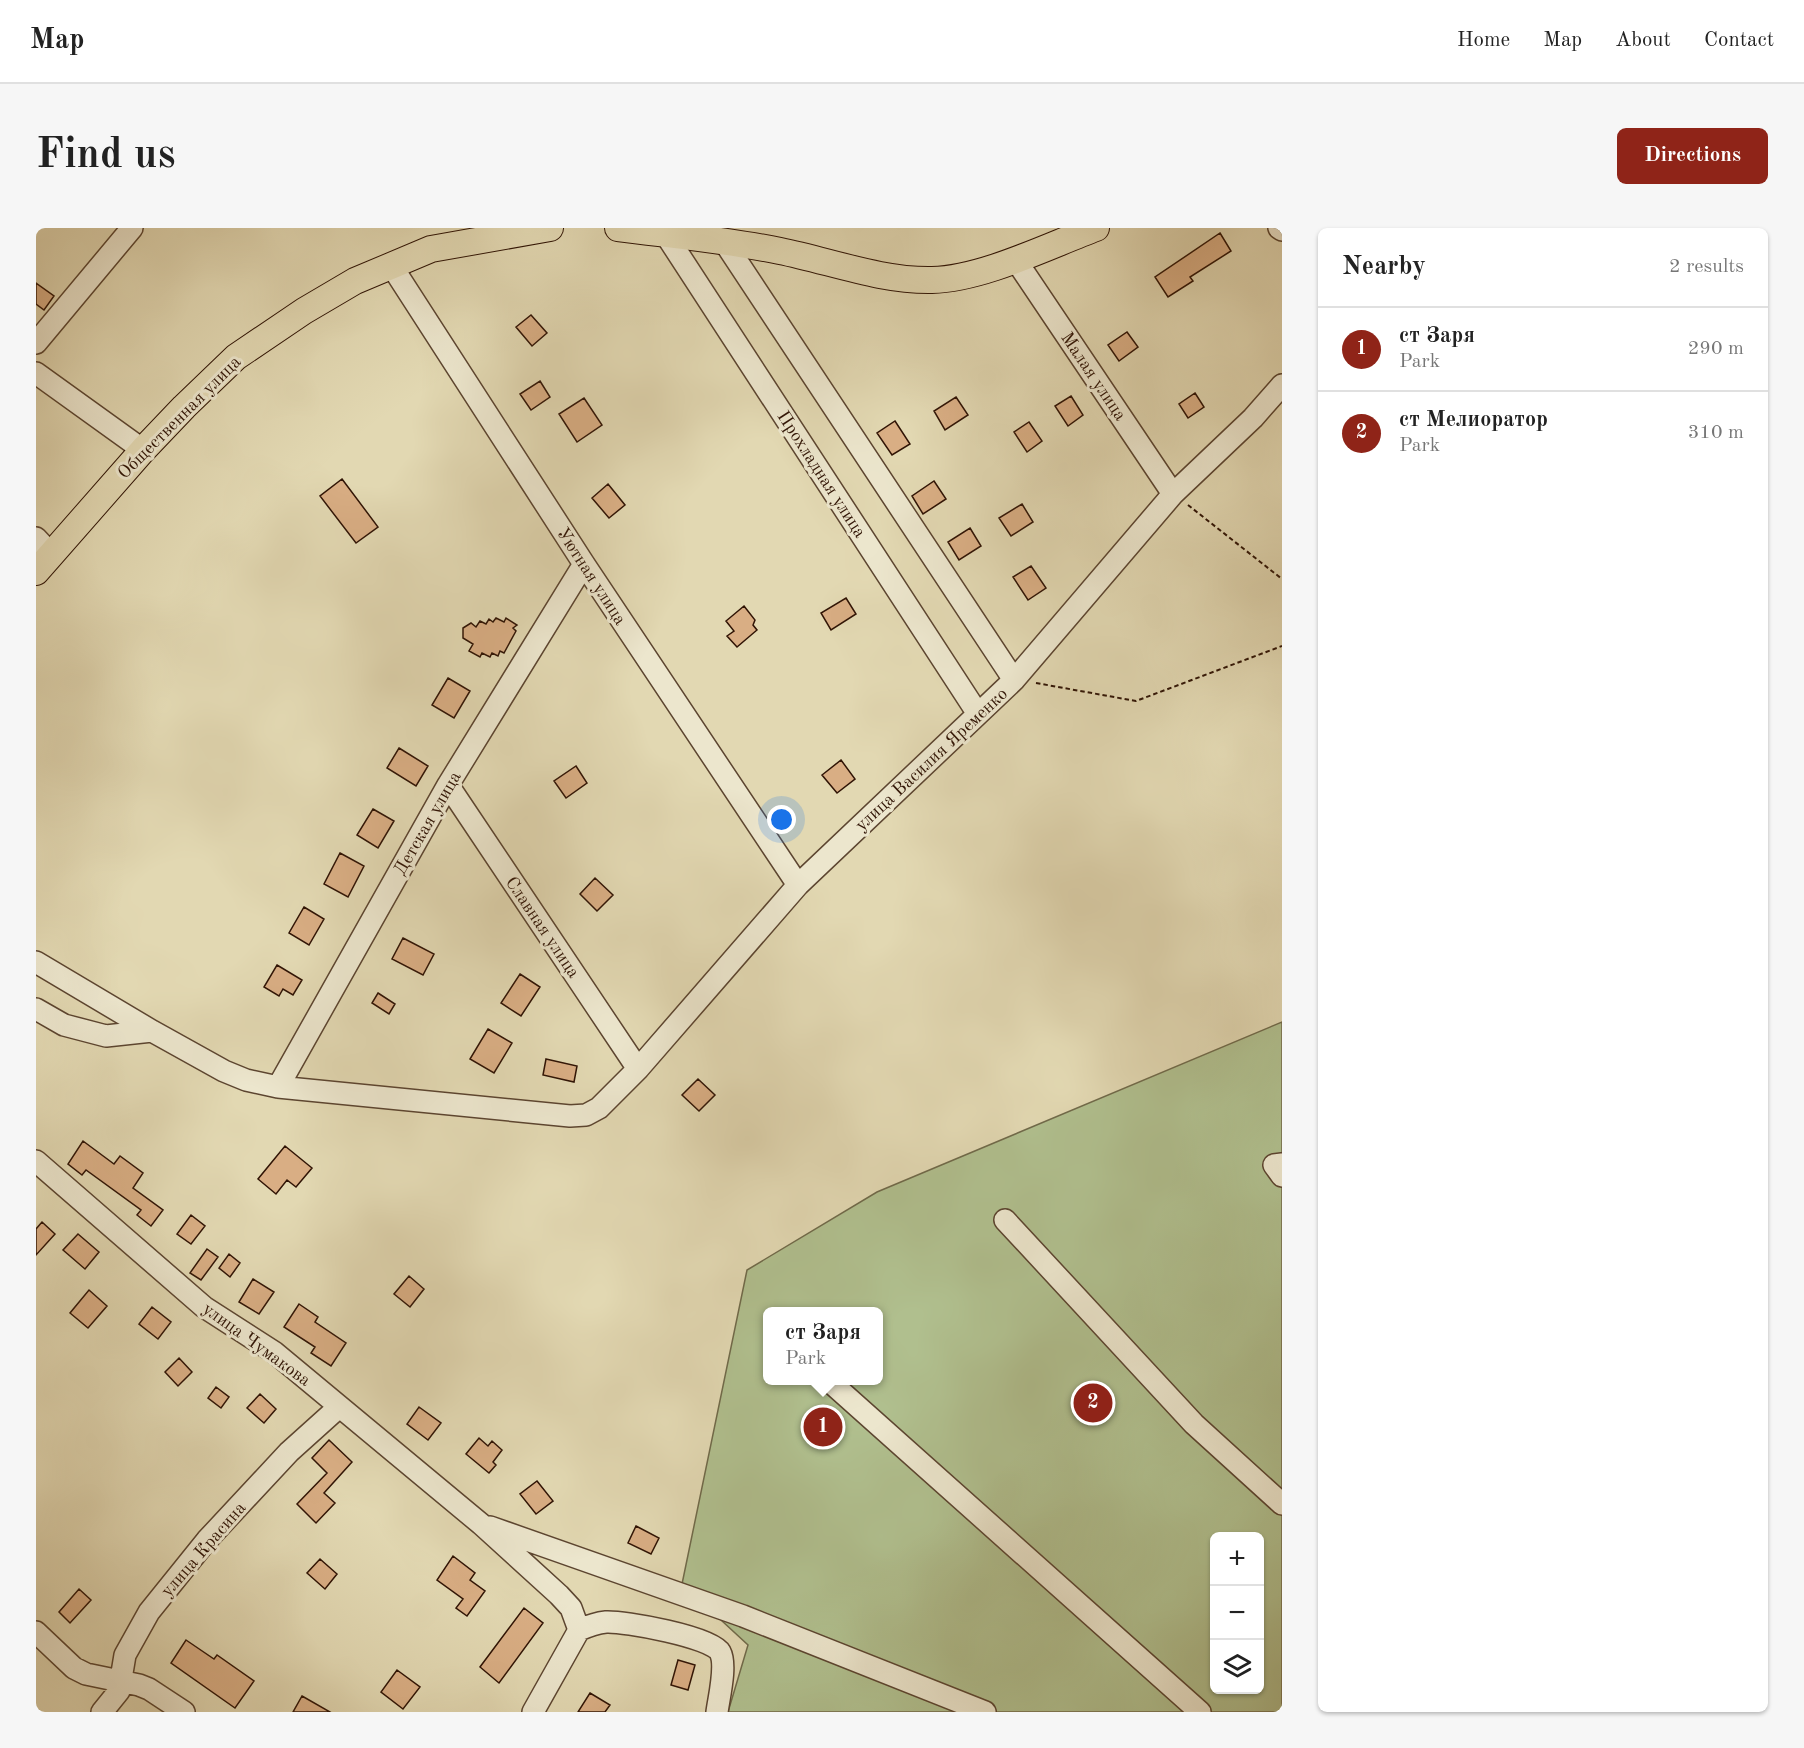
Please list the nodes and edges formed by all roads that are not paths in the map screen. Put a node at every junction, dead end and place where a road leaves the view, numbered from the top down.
1 (132, 228) edge
2 (550, 228) edge
3 (618, 228) edge
4 (1096, 228) edge
5 (666, 235) junction
6 (725, 243) junction
7 (1015, 259) junction
8 (391, 265) junction
9 (38, 339) edge
10 (36, 373) edge
11 (1282, 385) edge
12 (143, 450) junction
13 (1173, 494) junction
14 (41, 555) edge
15 (584, 564) junction
16 (1014, 680) junction
17 (978, 714) junction
18 (447, 785) junction
19 (798, 885) junction
20 (36, 962) edge
21 (36, 1009) edge
22 (152, 1031) junction
23 (638, 1069) junction
24 (278, 1087) junction
25 (36, 1161) edge
26 (1282, 1164) edge
27 (1282, 1176) edge
28 (1005, 1220) dead end
29 (834, 1385) edge
30 (339, 1407) junction
31 (1282, 1504) edge
32 (481, 1524) junction
33 (579, 1630) junction
34 (36, 1632) edge
35 (122, 1681) junction
36 (102, 1712) edge
37 (184, 1712) edge
38 (533, 1712) edge
39 (717, 1712) edge
40 (985, 1712) edge
41 (1200, 1712) edge

1 - 9 street
2 - 8 main road, Общественная улица
3 - 5 main road
4 - 7 main road
5 - 6 main road
5 - 17 street, Прохладная улица
6 - 7 main road
6 - 16 street
7 - 13 street, Малая улица
8 - 12 main road, Общественная улица
8 - 15 street, Уютная улица
10 - 12 street
11 - 13 street, улица Василия Яременко
12 - 14 main road, Общественная улица
13 - 16 street, улица Василия Яременко
15 - 18 street, Детская улица
15 - 19 street, Уютная улица
16 - 17 street, улица Василия Яременко
17 - 19 street, улица Василия Яременко
18 - 23 street, Славная улица
18 - 24 street, Детская улица
19 - 23 street, улица Василия Яременко
20 - 22 street
21 - 22 street
22 - 24 street
23 - 24 street, улица Василия Яременко
25 - 30 street, улица Чумакова
26 - 27 street
28 - 31 street
29 - 41 street
30 - 32 street, улица Чумакова
30 - 35 street, улица Красина
32 - 33 street, улица Чумакова
32 - 40 street
33 - 38 street
33 - 39 street
34 - 35 street
35 - 36 street, улица Красина
35 - 37 street

